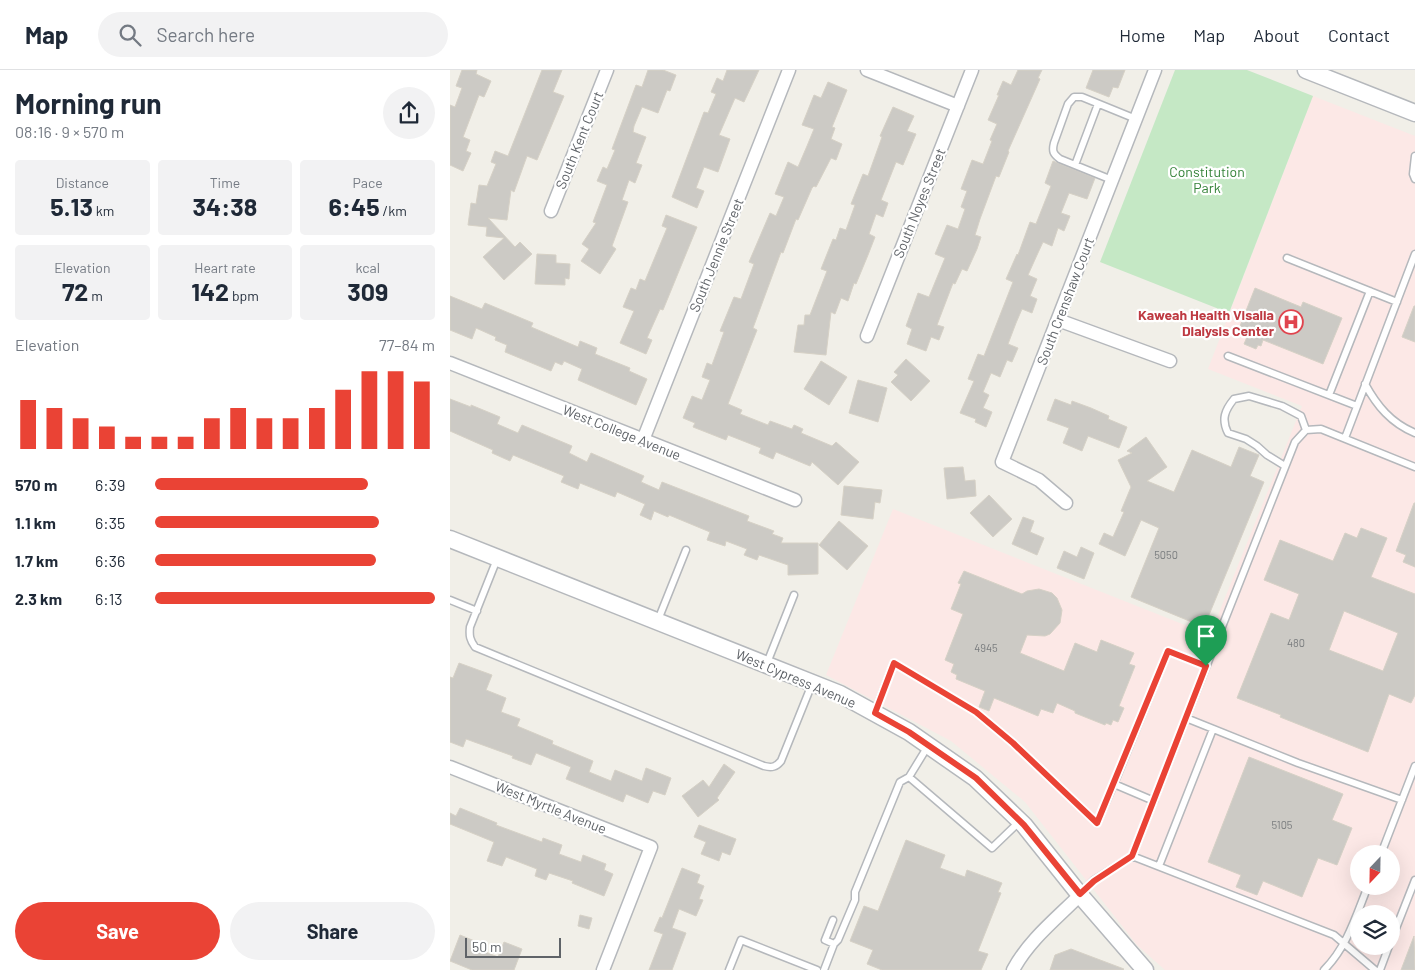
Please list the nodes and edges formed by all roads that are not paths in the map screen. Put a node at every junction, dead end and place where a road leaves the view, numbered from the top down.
1 (607, 70) edge
2 (790, 70) edge
3 (867, 70) edge
4 (972, 70) edge
5 (1156, 70) edge
6 (1306, 70) edge
7 (1098, 104) junction
8 (958, 106) junction
9 (1415, 113) edge
10 (1136, 119) junction
11 (1415, 156) edge
12 (1075, 165) junction
13 (1414, 176) edge
14 (1112, 180) junction
15 (551, 211) dead end
16 (1415, 254) edge
17 (1287, 258) dead end
18 (1370, 291) junction
19 (1397, 302) junction
20 (1058, 320) junction
21 (867, 336) dead end
22 (1228, 356) dead end
23 (1170, 361) dead end
24 (450, 363) edge
25 (1365, 384) junction
26 (1329, 396) junction
27 (1357, 406) junction
28 (1306, 430) junction
29 (1415, 433) edge
30 (1345, 438) junction
31 (642, 440) junction
32 (1285, 466) junction
33 (1415, 467) edge
34 (795, 500) dead end
35 (1066, 503) dead end
36 (450, 540) edge
37 (686, 550) dead end
38 (497, 558) junction
39 (794, 594) dead end
40 (450, 600) edge
41 (477, 610) junction
42 (657, 622) junction
43 (766, 665) junction
44 (1206, 666) junction
45 (812, 683) junction
46 (875, 713) junction
47 (1186, 718) junction
48 (1213, 729) junction
49 (928, 746) junction
50 (1415, 766) edge
51 (450, 767) edge
52 (909, 777) junction
53 (1114, 784) junction
54 (1402, 800) junction
55 (1154, 801) junction
56 (1020, 821) junction
57 (1384, 845) edge
58 (1132, 856) junction
59 (1159, 866) junction
60 (1415, 880) edge
61 (1080, 894) junction
62 (1364, 895) edge
63 (1400, 918) edge
64 (833, 920) dead end
65 (834, 944) junction
66 (1344, 944) junction
67 (1386, 955) edge
68 (603, 970) edge
69 (729, 970) edge
70 (817, 970) edge
71 (824, 970) edge
72 (1013, 970) edge
73 (1145, 970) edge
74 (1324, 970) edge
75 (1375, 970) edge
76 (1380, 970) edge

1 - 15 street, South Kent Court
2 - 31 street, South Jennie Street
3 - 8 street
4 - 8 street, South Noyes Street
5 - 10 street, South Crenshaw Court
6 - 9 street
7 - 10 lane
7 - 12 lane
7 - 12 lane
8 - 21 street, South Noyes Street
10 - 14 street, South Crenshaw Court
11 - 13 lane
12 - 14 lane
14 - 20 street, South Crenshaw Court
16 - 19 lane
17 - 18 lane
18 - 19 lane
18 - 26 lane
19 - 25 lane
20 - 23 street
20 - 35 street, South Crenshaw Court
22 - 26 lane
24 - 31 street, West College Avenue
25 - 27 lane
25 - 29 lane
26 - 27 lane
27 - 30 lane
28 - 30 lane
28 - 32 lane
28 - 32 lane
30 - 33 lane
31 - 34 street, West College Avenue
32 - 44 lane
36 - 38 street, West Cypress Avenue
37 - 42 lane
38 - 41 lane
38 - 42 street, West Cypress Avenue
39 - 43 lane
40 - 41 lane
41 - 45 lane
42 - 43 street, West Cypress Avenue
43 - 45 street, West Cypress Avenue
44 - 47 lane
44 - 53 lane
45 - 46 street, West Cypress Avenue
46 - 49 street, West Cypress Avenue
46 - 53 lane
47 - 48 lane
47 - 55 lane
48 - 54 lane
48 - 59 lane
49 - 52 lane
49 - 56 street, West Cypress Avenue
50 - 54 lane
51 - 68 street, West Myrtle Avenue
52 - 56 lane
52 - 65 lane
53 - 55 lane
54 - 57 lane
55 - 58 lane
56 - 61 street, West Cypress Avenue
58 - 59 lane
58 - 61 lane
59 - 66 lane
60 - 63 lane
61 - 72 street
61 - 73 street, West Cypress Avenue
62 - 66 lane
64 - 65 lane
65 - 71 lane
66 - 74 lane
66 - 75 lane
67 - 76 lane
69 - 70 lane

